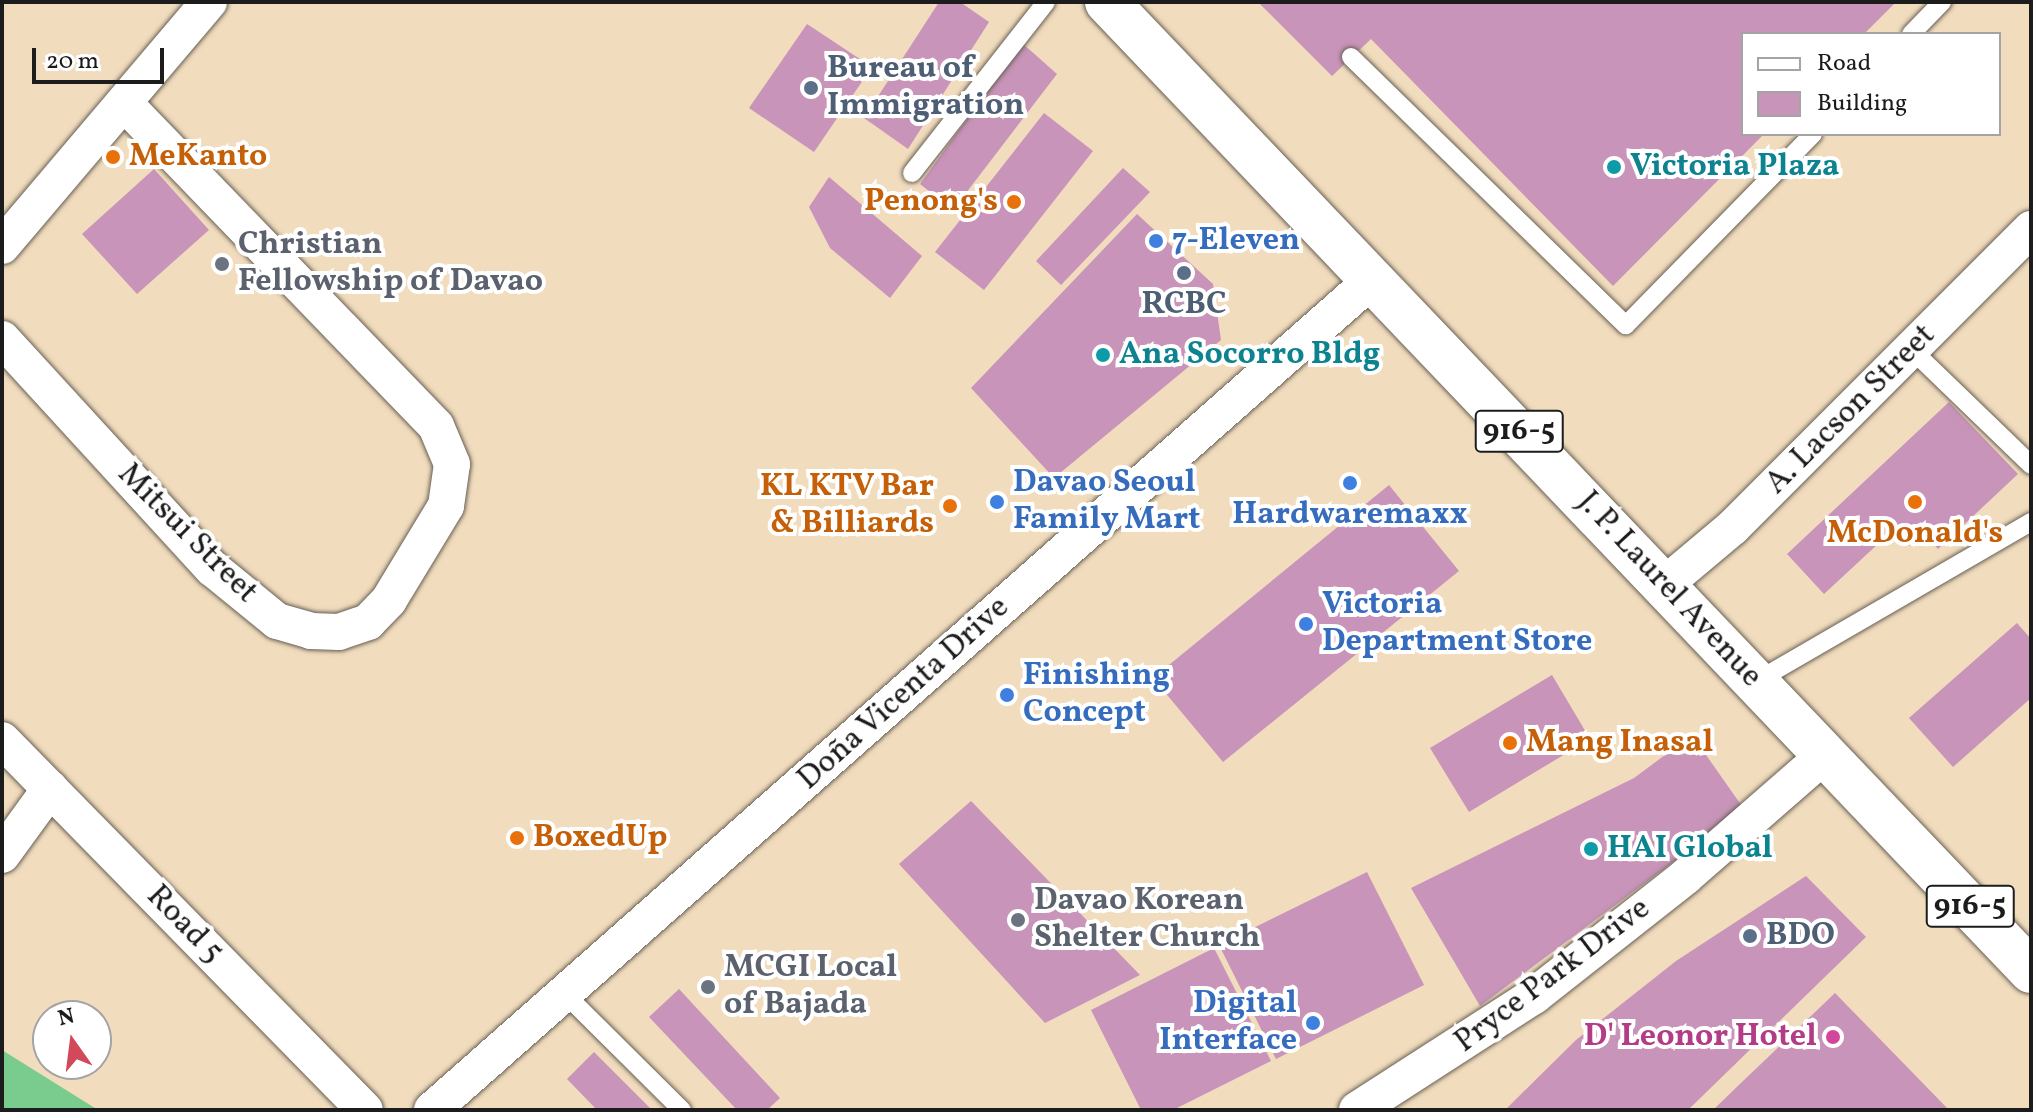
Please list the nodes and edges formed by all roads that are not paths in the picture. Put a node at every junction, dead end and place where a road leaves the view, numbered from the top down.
1 (209, 2) edge
2 (1046, 2) edge
3 (1107, 2) edge
4 (1942, 2) edge
5 (1913, 32) edge
6 (1351, 57) dead end
7 (124, 103) junction
8 (1811, 136) edge
9 (912, 173) dead end
10 (2031, 229) edge
11 (2, 246) edge
12 (1374, 278) junction
13 (2, 339) edge
14 (1911, 349) junction
15 (2031, 465) edge
16 (2031, 522) edge
17 (1664, 585) junction
18 (1755, 682) junction
19 (2, 740) edge
20 (1827, 753) junction
21 (50, 789) junction
22 (2, 855) edge
23 (2020, 953) edge
24 (565, 994) junction
25 (1374, 1106) edge
26 (365, 1110) edge
27 (432, 1110) edge
28 (682, 1110) edge

1 - 7 street
2 - 9 lane
3 - 12 main road, J. P. Laurel Avenue / 916-5
4 - 5 lane
6 - 8 lane
7 - 11 street
7 - 13 street, Mitsui Street
10 - 14 street, A. Lacson Street
12 - 17 main road, J. P. Laurel Avenue / 916-5
12 - 24 street, Doña Vicenta Drive
14 - 15 lane
14 - 17 street, A. Lacson Street
16 - 18 lane
17 - 18 main road, J. P. Laurel Avenue / 916-5
18 - 20 main road, J. P. Laurel Avenue / 916-5
19 - 21 street, Road 5
20 - 23 main road, J. P. Laurel Avenue / 916-5
20 - 25 street, Pryce Park Drive
21 - 22 street
21 - 26 street, Road 5
24 - 27 street, Doña Vicenta Drive
24 - 28 lane

